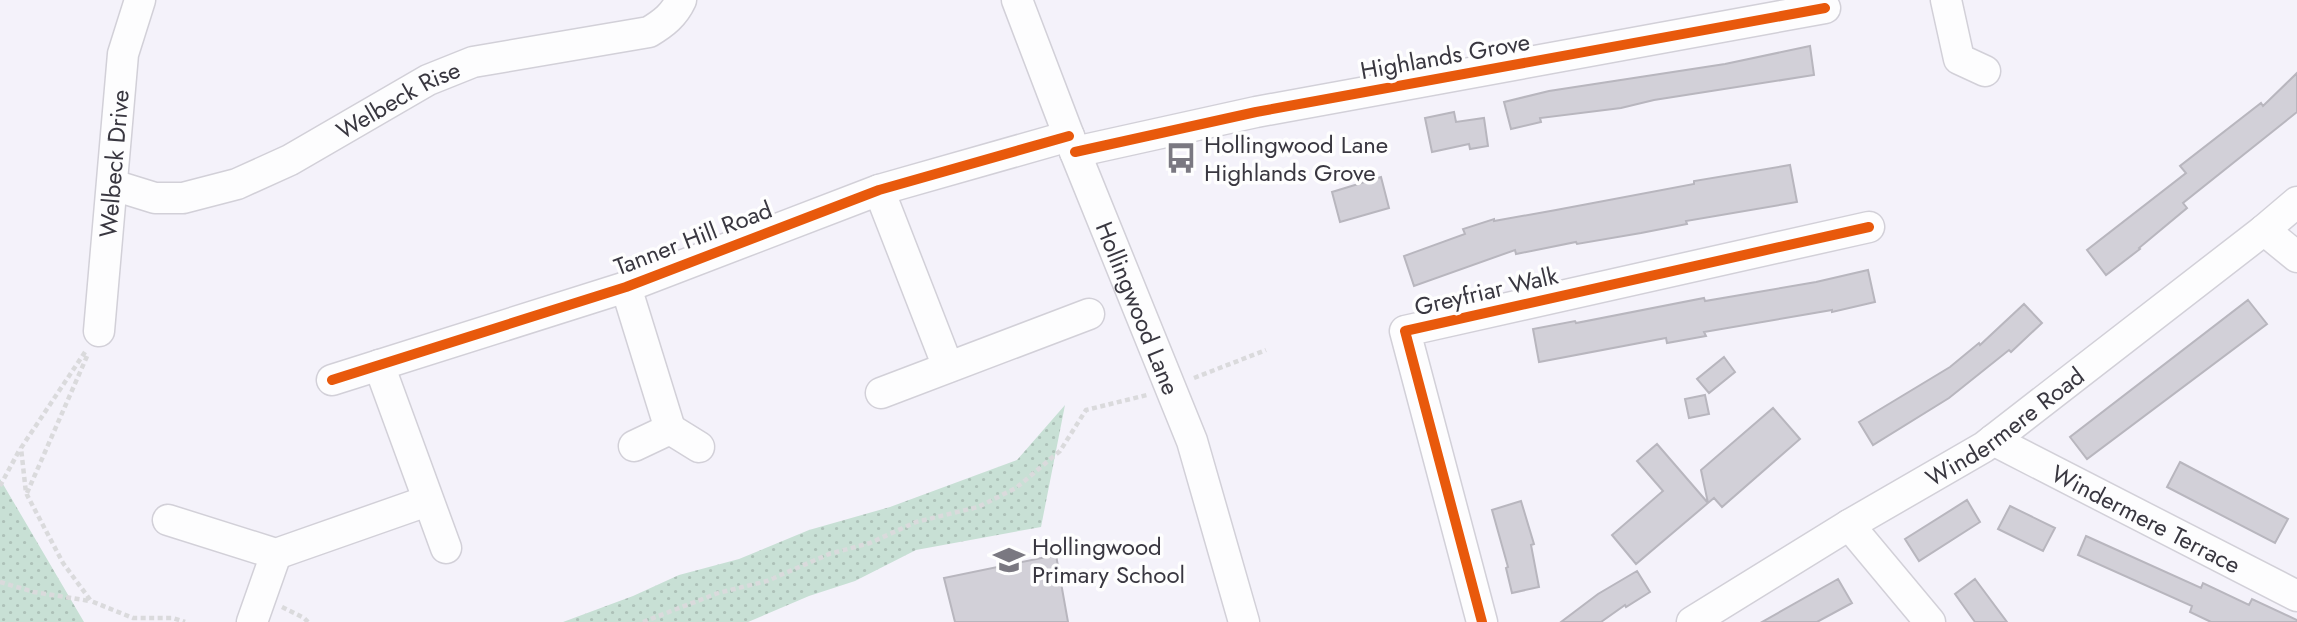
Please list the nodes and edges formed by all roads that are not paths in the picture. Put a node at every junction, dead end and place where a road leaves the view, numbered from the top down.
1 (140, 0) edge
2 (681, 0) edge
3 (1017, 0) edge
4 (1946, 0) edge
5 (1825, 8) dead end
6 (1985, 71) dead end
7 (1072, 144) junction
8 (113, 185) junction
9 (879, 190) junction
10 (2297, 202) edge
11 (1870, 227) dead end
12 (2264, 230) junction
13 (2297, 257) edge
14 (626, 287) junction
15 (1089, 314) dead end
16 (99, 331) road end
17 (379, 365) junction
18 (948, 368) junction
19 (332, 380) dead end
20 (881, 393) dead end
21 (670, 429) junction
22 (1993, 440) junction
23 (634, 446) dead end
24 (699, 447) dead end
25 (427, 501) junction
26 (168, 520) dead end
27 (1849, 525) junction
28 (446, 548) dead end
29 (276, 554) junction
30 (2297, 596) edge
31 (252, 622) edge
32 (1244, 622) edge
33 (1482, 622) edge
34 (1692, 622) edge
35 (1930, 622) edge

1 - 8 street, Welbeck Drive
2 - 8 street, Welbeck Rise
3 - 7 street, Hollingwood Lane
4 - 6 street
5 - 7 street, Highlands Grove
7 - 9 street, Tanner Hill Road
7 - 32 street, Hollingwood Lane
8 - 16 street, Welbeck Drive
9 - 14 street, Tanner Hill Road
9 - 18 street
10 - 12 street, Windermere Road
11 - 33 street, Greyfriar Walk
12 - 13 street
12 - 22 street, Windermere Road
14 - 17 street, Tanner Hill Road
14 - 21 street
15 - 18 street
17 - 19 street, Tanner Hill Road
17 - 25 street
18 - 20 street
21 - 23 street
21 - 24 street
22 - 27 street, Windermere Road
22 - 30 street, Windermere Terrace
25 - 28 street
25 - 29 street
26 - 29 street
27 - 34 street, Windermere Road
27 - 35 street
29 - 31 street

